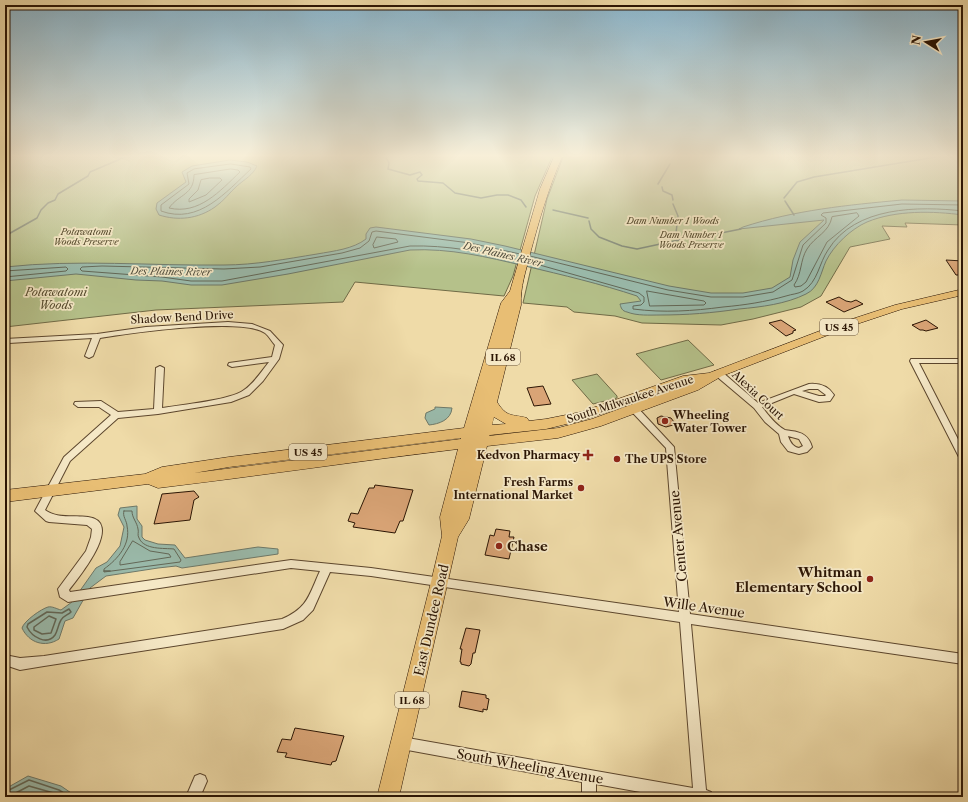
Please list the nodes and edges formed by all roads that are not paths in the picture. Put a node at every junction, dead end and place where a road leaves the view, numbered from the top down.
1 (542, 194) edge
2 (515, 292) junction
3 (963, 292) edge
4 (97, 336) junction
5 (5, 343) edge
6 (89, 356) dead end
7 (275, 359) junction
8 (963, 361) edge
9 (232, 365) dead end
10 (160, 368) dead end
11 (718, 373) junction
12 (795, 392) junction
13 (78, 404) dead end
14 (492, 404) junction
15 (757, 406) junction
16 (634, 409) junction
17 (158, 411) junction
18 (116, 415) junction
19 (583, 416) junction
20 (783, 433) dead end
21 (476, 437) junction
22 (963, 457) edge
23 (52, 490) junction
24 (5, 496) edge
25 (327, 568) junction
26 (440, 582) junction
27 (685, 618) junction
28 (5, 660) edge
29 (963, 660) edge
30 (402, 743) junction
31 (590, 776) junction
32 (200, 781) dead end
33 (193, 797) edge
34 (388, 797) edge
35 (589, 797) edge
36 (702, 797) edge

1 - 2 main road, East Dundee Road / IL 68
2 - 14 main road, East Dundee Road / IL 68
2 - 21 main road, East Dundee Road / IL 68
3 - 11 main road, South Milwaukee Avenue / US 45
4 - 5 street, Shadow Bend Drive
4 - 6 street
4 - 7 street, Shadow Bend Drive
7 - 9 street
7 - 17 street
8 - 22 street
10 - 17 street
11 - 15 street, Alexia Court
11 - 16 main road, South Milwaukee Avenue / US 45
11 - 19 main road, South Milwaukee Avenue / US 45
12 - 12 street
12 - 15 street
13 - 18 street
14 - 19 main road
14 - 21 main road, East Dundee Road / IL 68
15 - 20 street, Alexia Court
16 - 21 main road, South Milwaukee Avenue / US 45
16 - 27 street, Center Avenue
17 - 18 street
18 - 23 street
19 - 21 main road, South Milwaukee Avenue / US 45
21 - 23 main road, US 45
21 - 26 main road, East Dundee Road / IL 68
23 - 24 main road, US 45
23 - 25 street, Wille Avenue
25 - 26 street, Wille Avenue
25 - 28 street
26 - 27 street, Wille Avenue
26 - 30 main road, East Dundee Road / IL 68
27 - 29 street, Wille Avenue
27 - 36 street, Center Avenue
30 - 31 street, South Wheeling Avenue
30 - 34 main road, East Dundee Road / IL 68
31 - 35 street
31 - 36 street, South Wheeling Avenue
32 - 33 street

